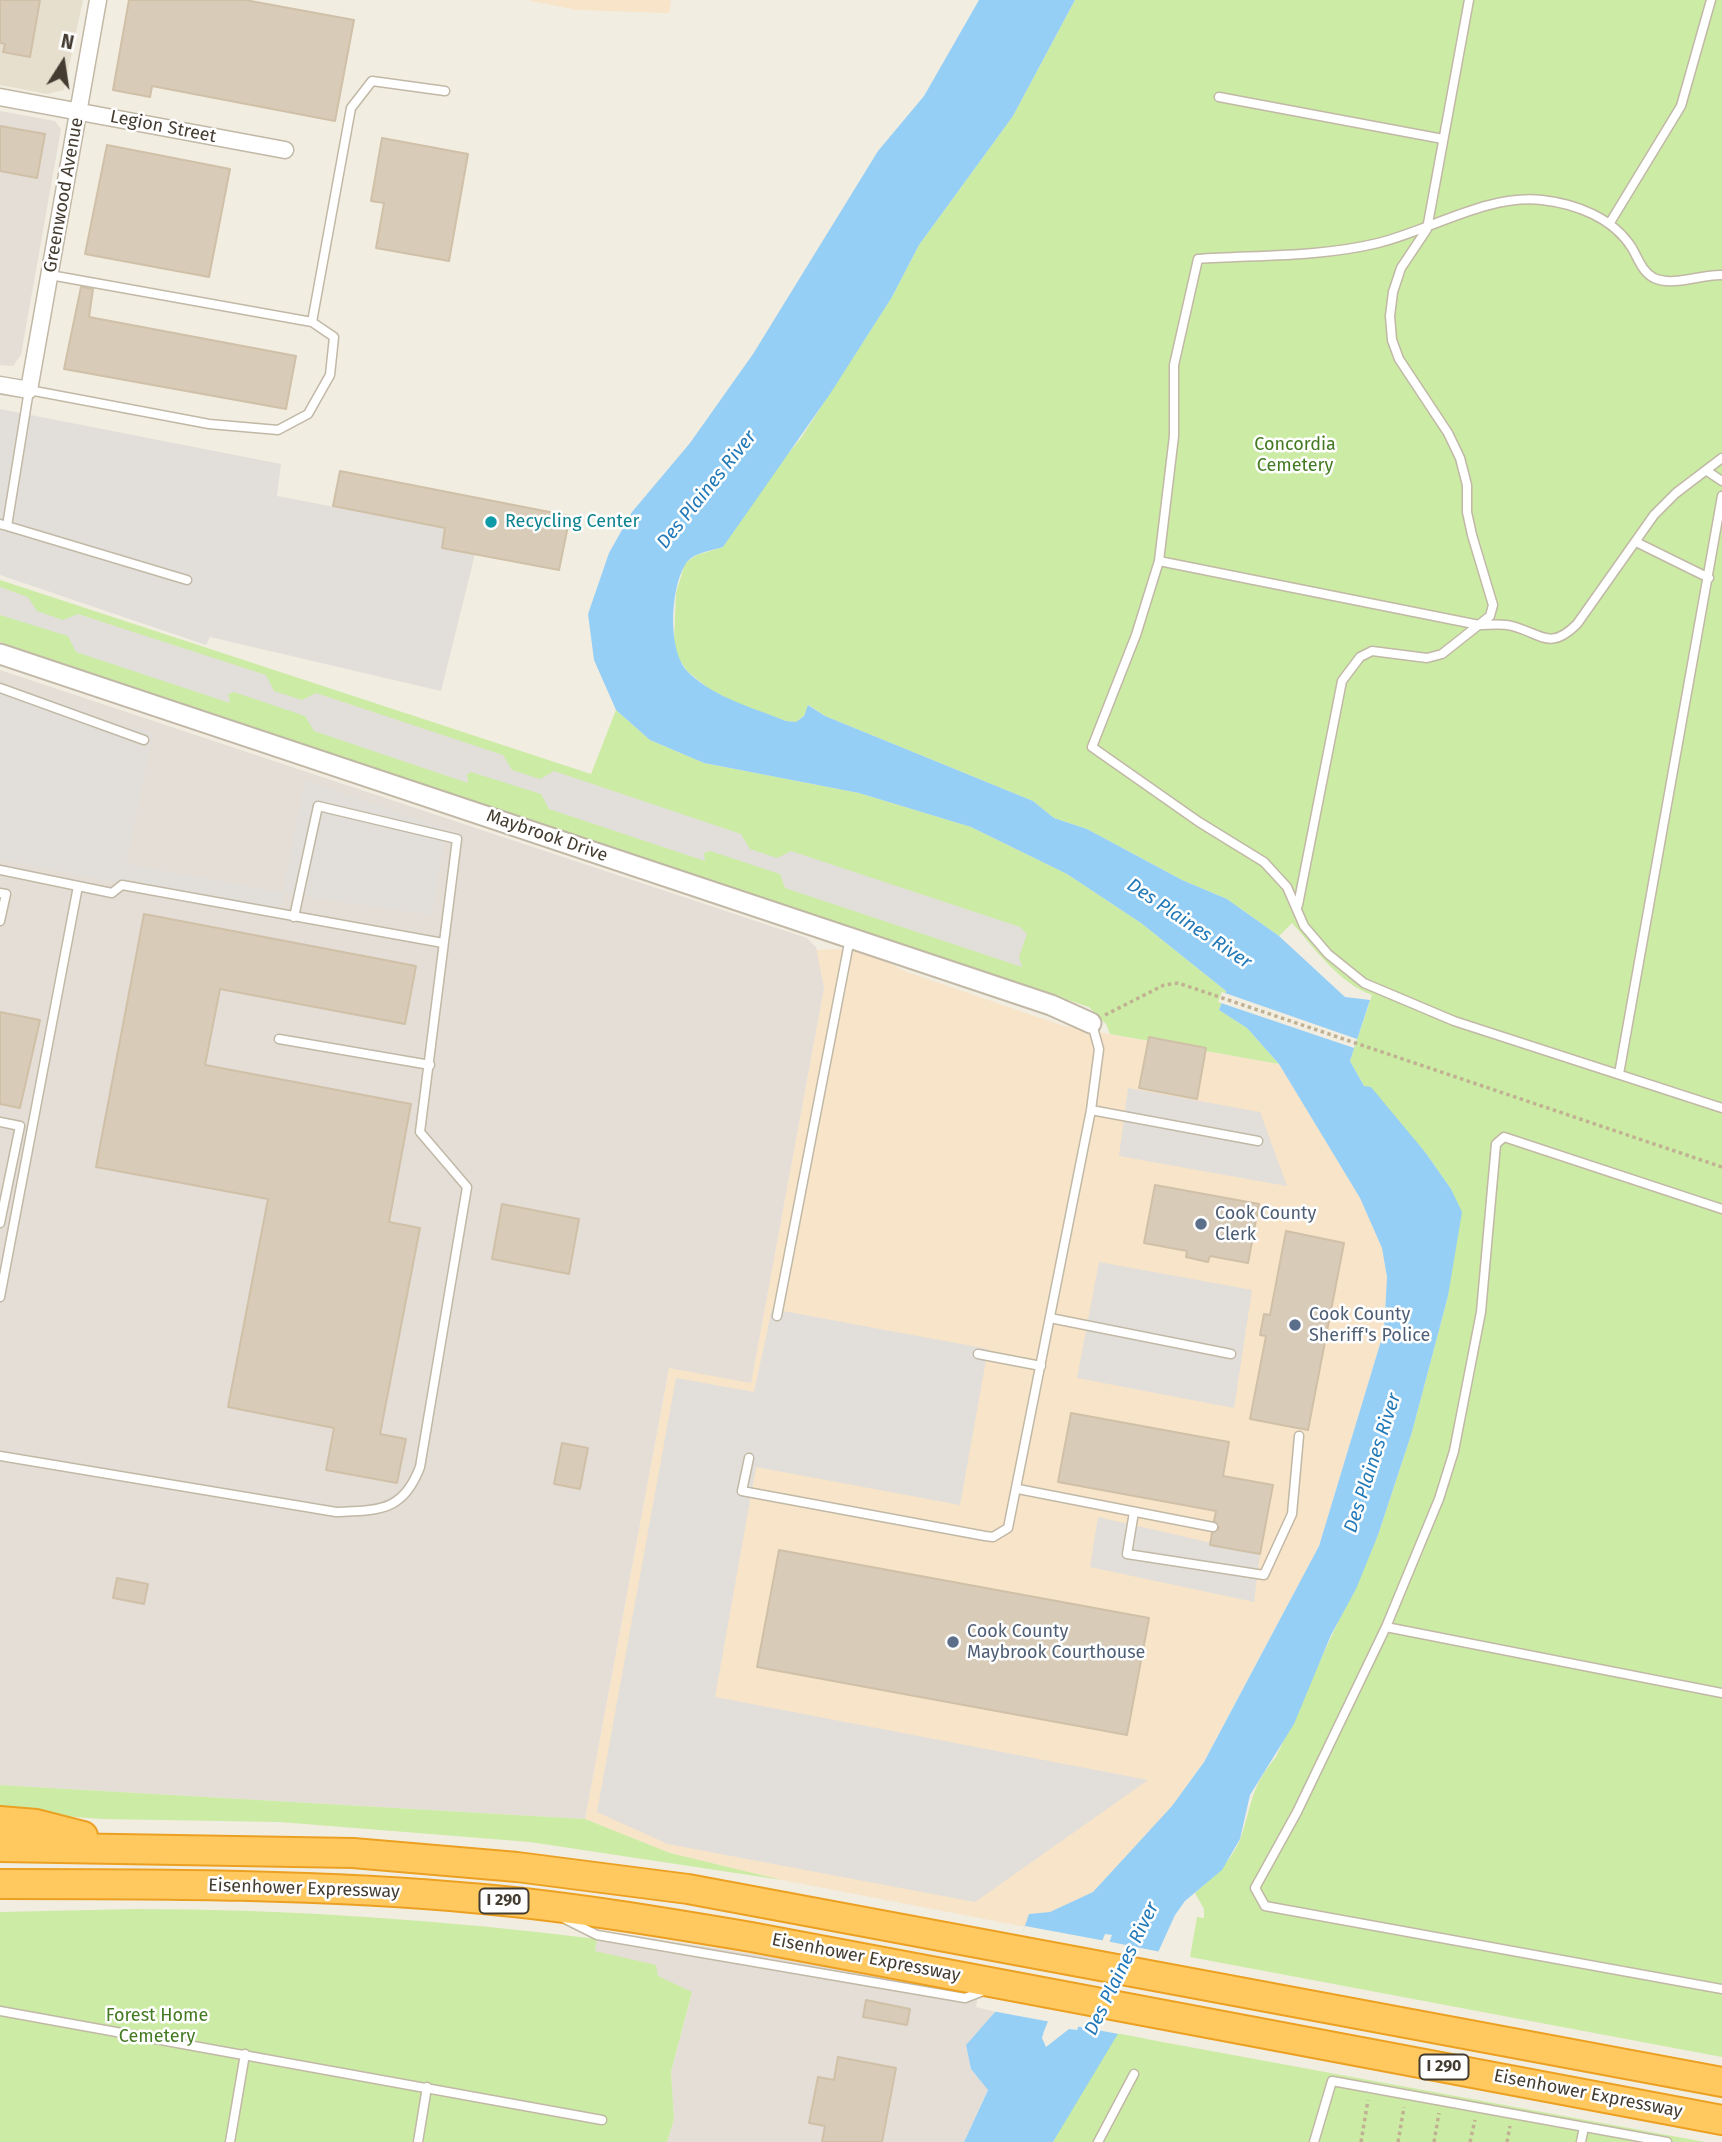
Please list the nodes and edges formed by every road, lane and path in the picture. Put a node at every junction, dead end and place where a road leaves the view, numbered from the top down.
1 (98, 0) edge
2 (1469, 0) edge
3 (1711, 0) edge
4 (445, 91) dead end
5 (0, 97) edge
6 (1219, 97) dead end
7 (79, 111) junction
8 (1443, 139) junction
9 (285, 150) dead end
10 (1611, 221) junction
11 (1427, 229) junction
12 (50, 275) junction
13 (1722, 275) edge
14 (312, 322) junction
15 (0, 385) edge
16 (29, 390) junction
17 (1722, 458) edge
18 (1707, 471) junction
19 (1722, 481) edge
20 (1722, 496) edge
21 (4, 525) edge
22 (1636, 542) junction
23 (1158, 561) junction
24 (1709, 578) junction
25 (187, 580) dead end
26 (1479, 625) junction
27 (0, 654) edge
28 (0, 688) edge
29 (144, 740) dead end
30 (0, 870) edge
31 (78, 886) junction
32 (0, 893) edge
33 (1298, 905) junction
34 (294, 917) junction
35 (0, 921) edge
36 (850, 938) junction
37 (443, 943) junction
38 (1091, 1023) junction
39 (279, 1039) dead end
40 (430, 1065) junction
41 (1619, 1074) junction
42 (1722, 1108) edge
43 (1091, 1110) junction
44 (0, 1122) edge
45 (1258, 1141) dead end
46 (1722, 1167) edge
47 (1722, 1209) edge
48 (0, 1223) edge
49 (0, 1297) edge
50 (777, 1316) dead end
51 (1050, 1318) junction
52 (1231, 1353) dead end
53 (978, 1354) dead end
54 (1041, 1366) junction
55 (1299, 1436) dead end
56 (0, 1456) edge
57 (749, 1458) dead end
58 (1018, 1489) junction
59 (1134, 1512) junction
60 (1213, 1527) dead end
61 (1386, 1627) junction
62 (1722, 1693) edge
63 (0, 1821) edge
64 (0, 1847) edge
65 (126, 1847) junction
66 (0, 1884) edge
67 (1722, 1989) edge
68 (0, 2011) edge
69 (245, 2054) junction
70 (1134, 2074) dead end
71 (1722, 2082) edge
72 (427, 2087) junction
73 (1371, 2088) junction
74 (1406, 2095) junction
75 (1441, 2101) junction
76 (1477, 2107) junction
77 (602, 2120) dead end
78 (1722, 2120) edge
79 (1584, 2127) junction
80 (230, 2142) edge
81 (418, 2142) edge
82 (1098, 2142) edge
83 (1314, 2142) edge
84 (1361, 2142) edge
85 (1398, 2142) edge
86 (1434, 2142) edge
87 (1471, 2142) edge
88 (1581, 2142) edge
89 (1667, 2142) edge

1 - 7 street, Greenwood Avenue
2 - 8 lane
3 - 10 lane
4 - 14 lane
5 - 7 street, Legion Street
6 - 8 lane
7 - 9 street, Legion Street
7 - 12 street, Greenwood Avenue
8 - 11 lane
10 - 11 lane
10 - 13 lane
11 - 23 lane
11 - 26 lane
12 - 14 lane
12 - 16 street, Greenwood Avenue
14 - 16 lane
15 - 16 street
16 - 21 lane
17 - 18 lane
18 - 19 lane
18 - 22 lane
20 - 24 lane
21 - 25 lane
22 - 24 lane
22 - 26 lane
23 - 26 lane
23 - 33 lane
24 - 41 lane
26 - 33 lane
27 - 36 street, Maybrook Drive
28 - 29 lane
30 - 31 lane
31 - 34 lane
31 - 49 lane
32 - 35 lane
33 - 41 lane
34 - 37 lane
34 - 37 lane
36 - 38 street, Maybrook Drive
36 - 50 lane
37 - 40 lane
38 - 43 lane
38 - 46 path
39 - 40 lane
40 - 56 lane
41 - 42 lane
43 - 45 lane
43 - 51 lane
44 - 48 lane
47 - 61 lane
51 - 52 lane
51 - 54 lane
53 - 54 lane
54 - 58 lane
55 - 59 lane
57 - 58 lane
58 - 59 lane
59 - 60 lane
61 - 62 lane
61 - 67 lane
63 - 65 highway
64 - 65 highway, Eisenhower Expressway / I 290
65 - 71 highway, Eisenhower Expressway / I 290
66 - 78 highway, Eisenhower Expressway / I 290
68 - 69 lane
69 - 72 lane
69 - 80 lane
70 - 82 lane
72 - 77 lane
72 - 81 lane
73 - 74 lane
73 - 83 lane
73 - 84 path
74 - 75 lane
74 - 85 path
75 - 76 lane
75 - 86 path
76 - 79 lane
76 - 87 path
79 - 88 lane
79 - 89 lane

